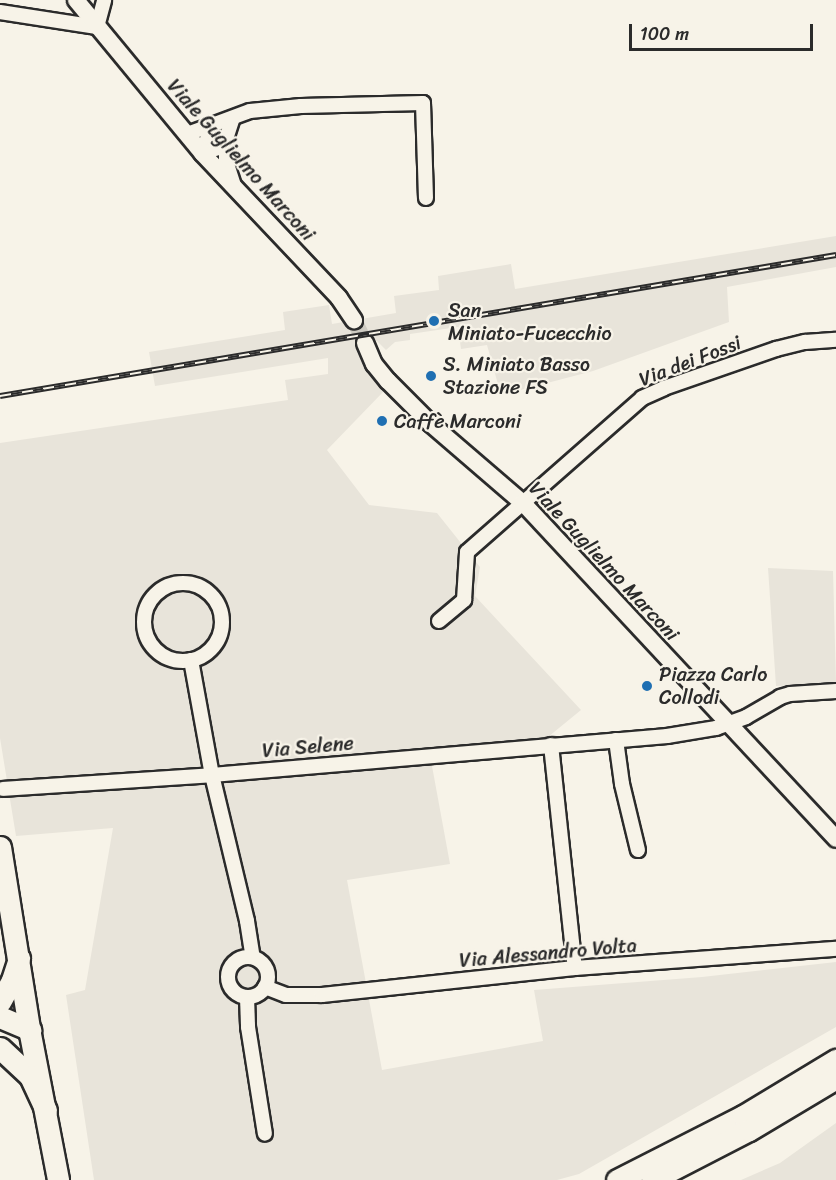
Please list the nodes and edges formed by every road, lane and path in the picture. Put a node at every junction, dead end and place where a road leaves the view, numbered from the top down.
1 (76, 0) edge
2 (104, 0) edge
3 (0, 12) edge
4 (97, 27) junction
5 (233, 118) junction
6 (212, 125) junction
7 (187, 134) junction
8 (226, 140) junction
9 (202, 153) junction
10 (235, 188) junction
11 (426, 198) dead end
12 (354, 320) tunnel mouth
13 (836, 340) edge
14 (364, 343) tunnel mouth
15 (523, 503) junction
16 (439, 621) dead end
17 (191, 660) junction
18 (836, 691) edge
19 (728, 724) junction
20 (616, 740) junction
21 (551, 745) junction
22 (212, 775) junction
23 (3, 789) dead end
24 (836, 839) edge
25 (0, 847) edge
26 (638, 850) dead end
27 (836, 942) edge
28 (836, 949) edge
29 (813, 950) junction
30 (252, 957) junction
31 (19, 958) junction
32 (575, 968) junction
33 (265, 987) junction
34 (247, 996) junction
35 (0, 1002) edge
36 (0, 1017) edge
37 (30, 1032) junction
38 (0, 1046) edge
39 (835, 1067) edge
40 (46, 1110) junction
41 (265, 1134) dead end
42 (58, 1180) edge
43 (617, 1180) edge
44 (652, 1180) edge

1 - 4 street, Viale Guglielmo Marconi
2 - 4 street
3 - 4 street
4 - 7 street, Viale Guglielmo Marconi
5 - 6 street
5 - 8 street
5 - 11 street
6 - 7 street
6 - 9 street
7 - 9 street, Viale Guglielmo Marconi
8 - 9 street
8 - 10 street
9 - 10 street, Viale Guglielmo Marconi
10 - 12 street, Viale Guglielmo Marconi
13 - 15 street, Via dei Fossi
14 - 15 street, Viale Guglielmo Marconi
15 - 16 street, Via dei Fossi
15 - 19 street, Viale Guglielmo Marconi
17 - 17 street
17 - 22 street
18 - 19 street, Via Selene
19 - 20 street, Via Selene
19 - 24 street, Viale Guglielmo Marconi
20 - 21 street, Via Selene
20 - 26 street
21 - 22 street, Via Selene
21 - 32 street
22 - 23 street, Via Selene
22 - 30 street
25 - 31 main road
27 - 29 street
28 - 29 street, Via Alessandro Volta
29 - 32 street, Via Alessandro Volta
30 - 33 street
30 - 34 street
31 - 35 main road
31 - 37 main road
32 - 33 street, Via Alessandro Volta
33 - 34 street
34 - 41 street
36 - 37 main road
37 - 38 main road
37 - 40 main road
38 - 40 main road
39 - 43 main road
39 - 44 main road
40 - 42 main road

